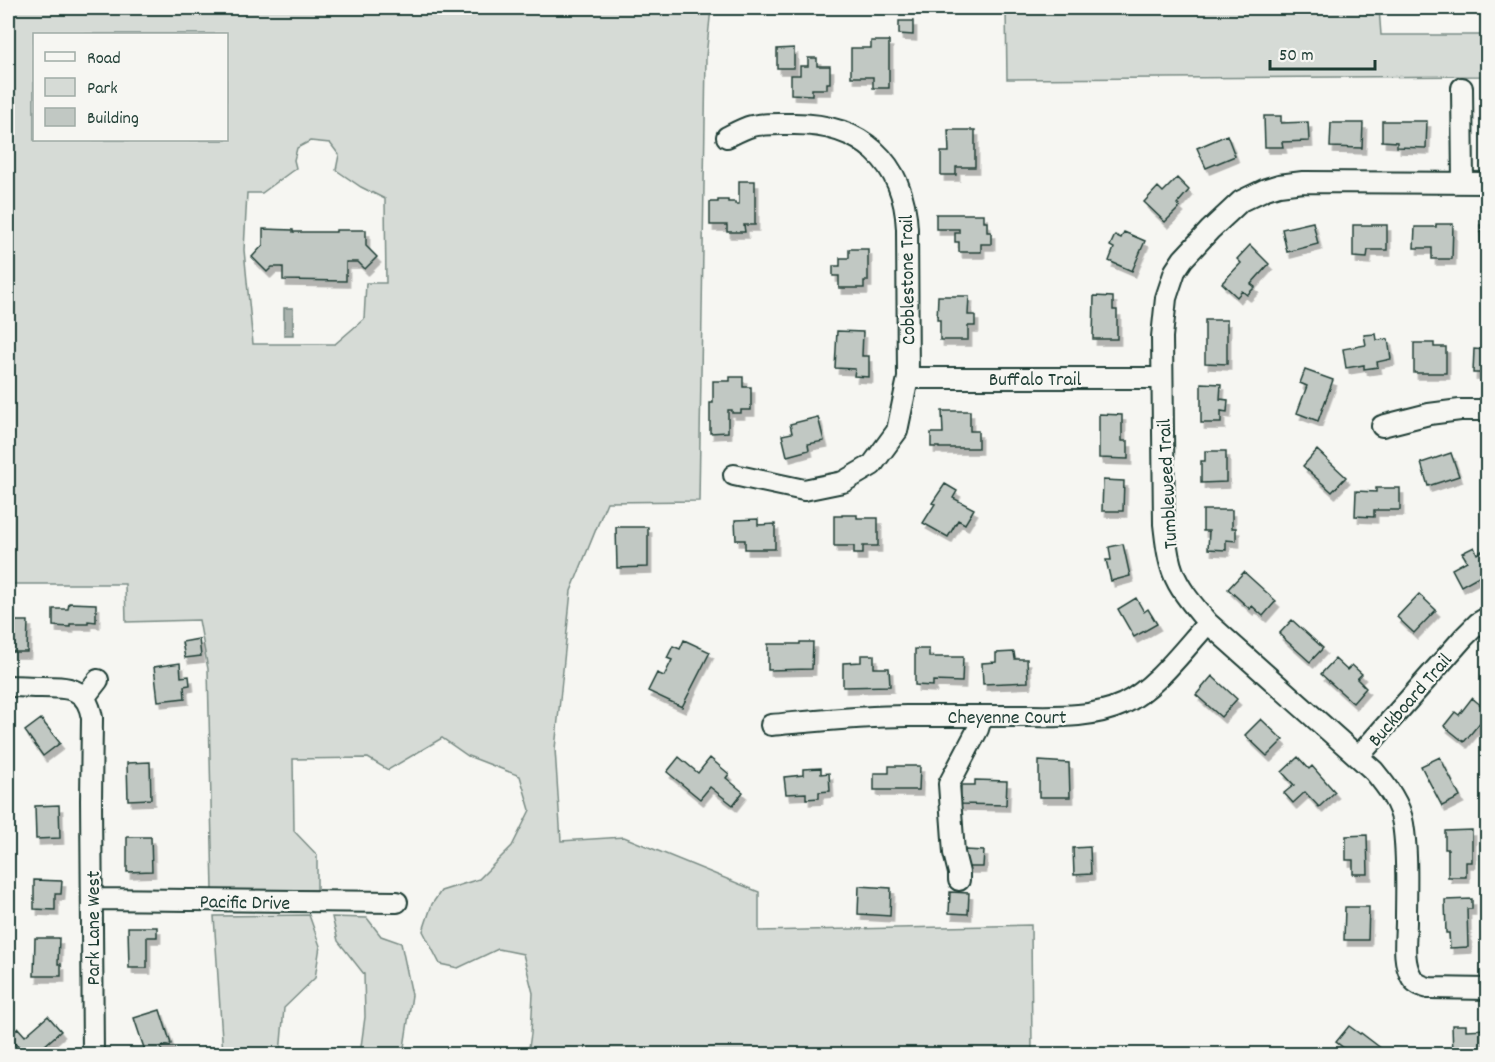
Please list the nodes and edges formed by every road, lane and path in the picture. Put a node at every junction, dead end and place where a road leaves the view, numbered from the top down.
1 (1462, 88) dead end
2 (727, 137) dead end
3 (1463, 183) junction
4 (1488, 183) edge
5 (908, 378) junction
6 (1162, 378) junction
7 (1488, 410) edge
8 (1382, 426) dead end
9 (734, 476) dead end
10 (1488, 617) edge
11 (1208, 623) junction
12 (98, 680) dead end
13 (8, 686) edge
14 (84, 698) junction
15 (982, 716) junction
16 (771, 725) dead end
17 (1358, 757) junction
18 (959, 880) dead end
19 (93, 899) junction
20 (397, 902) dead end
21 (1488, 989) edge
22 (93, 1054) edge

1 - 3 street
2 - 5 street, Cobblestone Trail
3 - 4 street, Tumbleweed Trail
3 - 6 street, Tumbleweed Trail
5 - 6 street, Buffalo Trail
5 - 9 street, Cobblestone Trail
6 - 11 street, Tumbleweed Trail
7 - 8 street
10 - 17 street, Buckboard Trail
11 - 15 street, Cheyenne Court
11 - 17 street, Tumbleweed Trail
12 - 14 street
13 - 14 street
14 - 19 street, Park Lane West
15 - 16 street, Cheyenne Court
15 - 18 street
17 - 21 street, Tumbleweed Trail
19 - 20 street, Pacific Drive
19 - 22 street, Park Lane West

